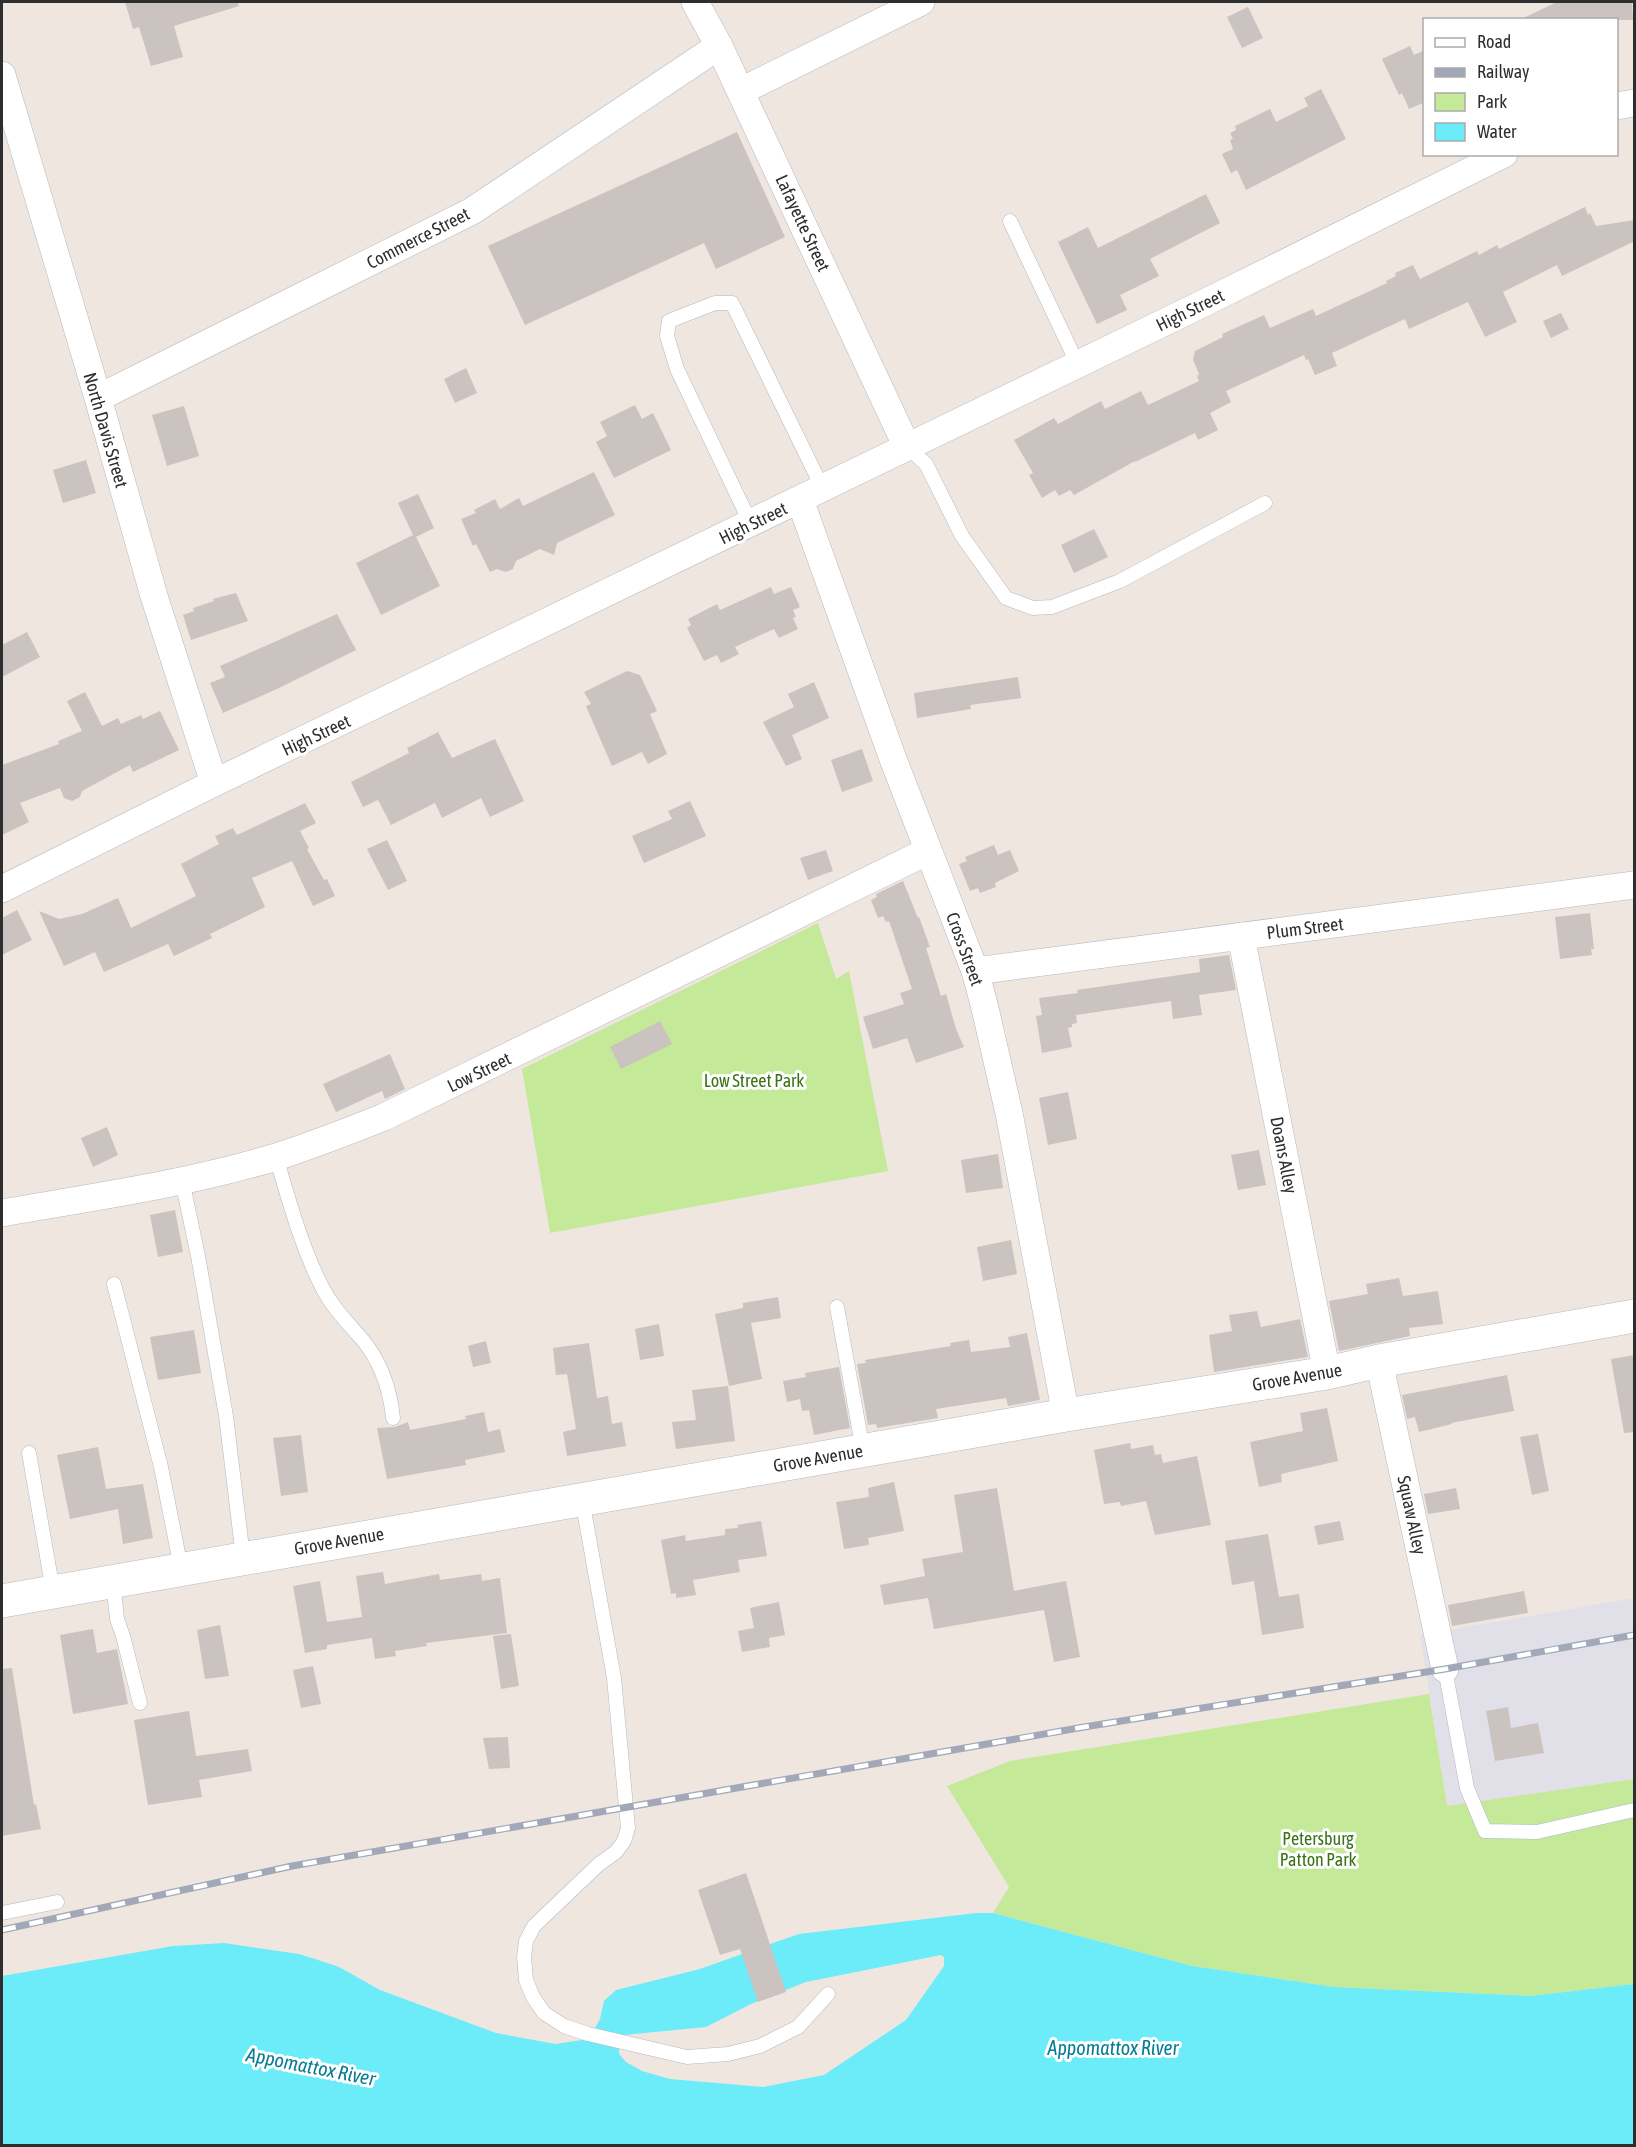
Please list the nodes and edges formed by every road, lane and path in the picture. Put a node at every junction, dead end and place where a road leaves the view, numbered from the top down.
1 (695, 2) edge
2 (921, 2) edge
3 (719, 46) junction
4 (2, 75) edge
5 (741, 91) junction
6 (1635, 104) edge
7 (1618, 106) edge
8 (1500, 156) edge
9 (1010, 221) dead end
10 (1078, 365) junction
11 (98, 398) junction
12 (908, 447) junction
13 (812, 495) junction
14 (1265, 503) dead end
15 (751, 524) junction
16 (214, 783) junction
17 (928, 851) junction
18 (1635, 885) edge
19 (2, 889) edge
20 (1241, 936) junction
21 (975, 971) junction
22 (276, 1157) junction
23 (182, 1180) junction
24 (2, 1213) edge
25 (114, 1284) dead end
26 (837, 1307) dead end
27 (1635, 1317) edge
28 (1379, 1361) junction
29 (1327, 1373) junction
30 (1066, 1415) junction
31 (393, 1418) dead end
32 (863, 1450) junction
33 (30, 1453) dead end
34 (582, 1499) junction
35 (243, 1557) junction
36 (181, 1568) junction
37 (113, 1580) junction
38 (53, 1591) junction
39 (2, 1601) edge
40 (1445, 1669) joint
41 (140, 1703) dead end
42 (1635, 1810) edge
43 (57, 1902) dead end
44 (2, 1913) edge
45 (828, 1994) dead end

1 - 3 street, Lafayette Street
2 - 5 street
3 - 5 street, Lafayette Street
3 - 11 street, Commerce Street
4 - 11 street, North Davis Street
5 - 12 street, Lafayette Street
6 - 7 street
8 - 10 street, High Street
9 - 10 lane
10 - 12 street, High Street
11 - 16 street, North Davis Street
12 - 13 street, High Street
12 - 14 lane
13 - 15 street, High Street
13 - 15 lane
13 - 17 street, Cross Street
15 - 16 street, High Street
16 - 19 street, High Street
17 - 21 street, Cross Street
17 - 22 street, Low Street
18 - 20 street, Plum Street
20 - 21 street, Plum Street
20 - 29 street, Doans Alley
21 - 30 street, Cross Street
22 - 23 street, Low Street
22 - 31 lane
23 - 24 street, Low Street
23 - 35 lane
25 - 36 lane
26 - 32 lane
27 - 28 main road, Grove Avenue
28 - 29 main road, Grove Avenue
28 - 40 street, Squaw Alley
29 - 30 main road, Grove Avenue
30 - 32 main road, Grove Avenue
32 - 34 main road, Grove Avenue
33 - 38 lane
34 - 35 main road, Grove Avenue
34 - 45 lane
35 - 36 main road, Grove Avenue
36 - 37 main road, Grove Avenue
37 - 38 main road, Grove Avenue
37 - 41 lane
38 - 39 main road, Grove Avenue
40 - 42 lane
43 - 44 lane

